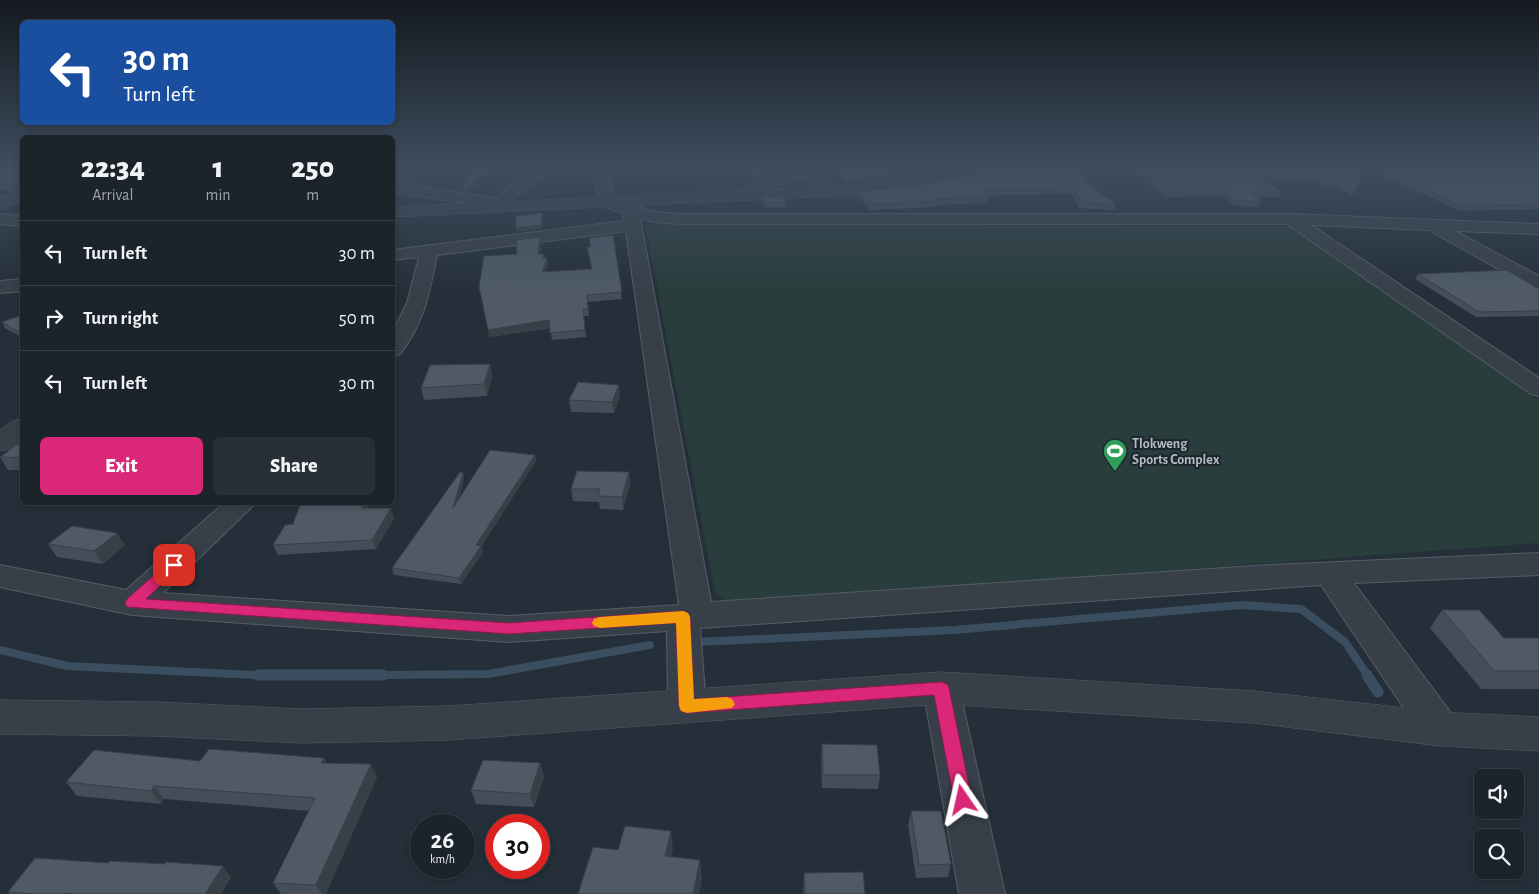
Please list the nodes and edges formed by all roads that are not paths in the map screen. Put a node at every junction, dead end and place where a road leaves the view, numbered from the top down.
1 (441, 209) edge
2 (617, 209) edge
3 (395, 212) edge
4 (632, 218) junction
5 (0, 219) edge
6 (1291, 219) junction
7 (20, 220) edge
8 (1432, 224) junction
9 (1539, 229) edge
10 (429, 251) junction
11 (395, 255) edge
12 (1539, 284) edge
13 (20, 285) edge
14 (0, 287) edge
15 (395, 346) edge
16 (1539, 389) edge
17 (20, 428) edge
18 (0, 443) edge
19 (240, 505) edge
20 (1539, 564) edge
21 (1329, 573) junction
22 (0, 576) edge
23 (132, 603) junction
24 (690, 616) junction
25 (941, 688) junction
26 (687, 706) junction
27 (0, 717) edge
28 (1440, 729) junction
29 (1533, 740) edge
30 (982, 894) edge

1 - 3 street
2 - 4 street
4 - 6 street
4 - 10 street
4 - 24 street
5 - 7 street
6 - 8 street
6 - 16 street
8 - 9 street
8 - 12 street
10 - 11 street
10 - 15 street
13 - 14 street
17 - 18 street
19 - 23 street
20 - 21 street
21 - 24 street
21 - 28 street
22 - 23 street
23 - 24 street
24 - 26 street
25 - 26 street
25 - 28 street
25 - 30 street
26 - 27 street
28 - 29 street

